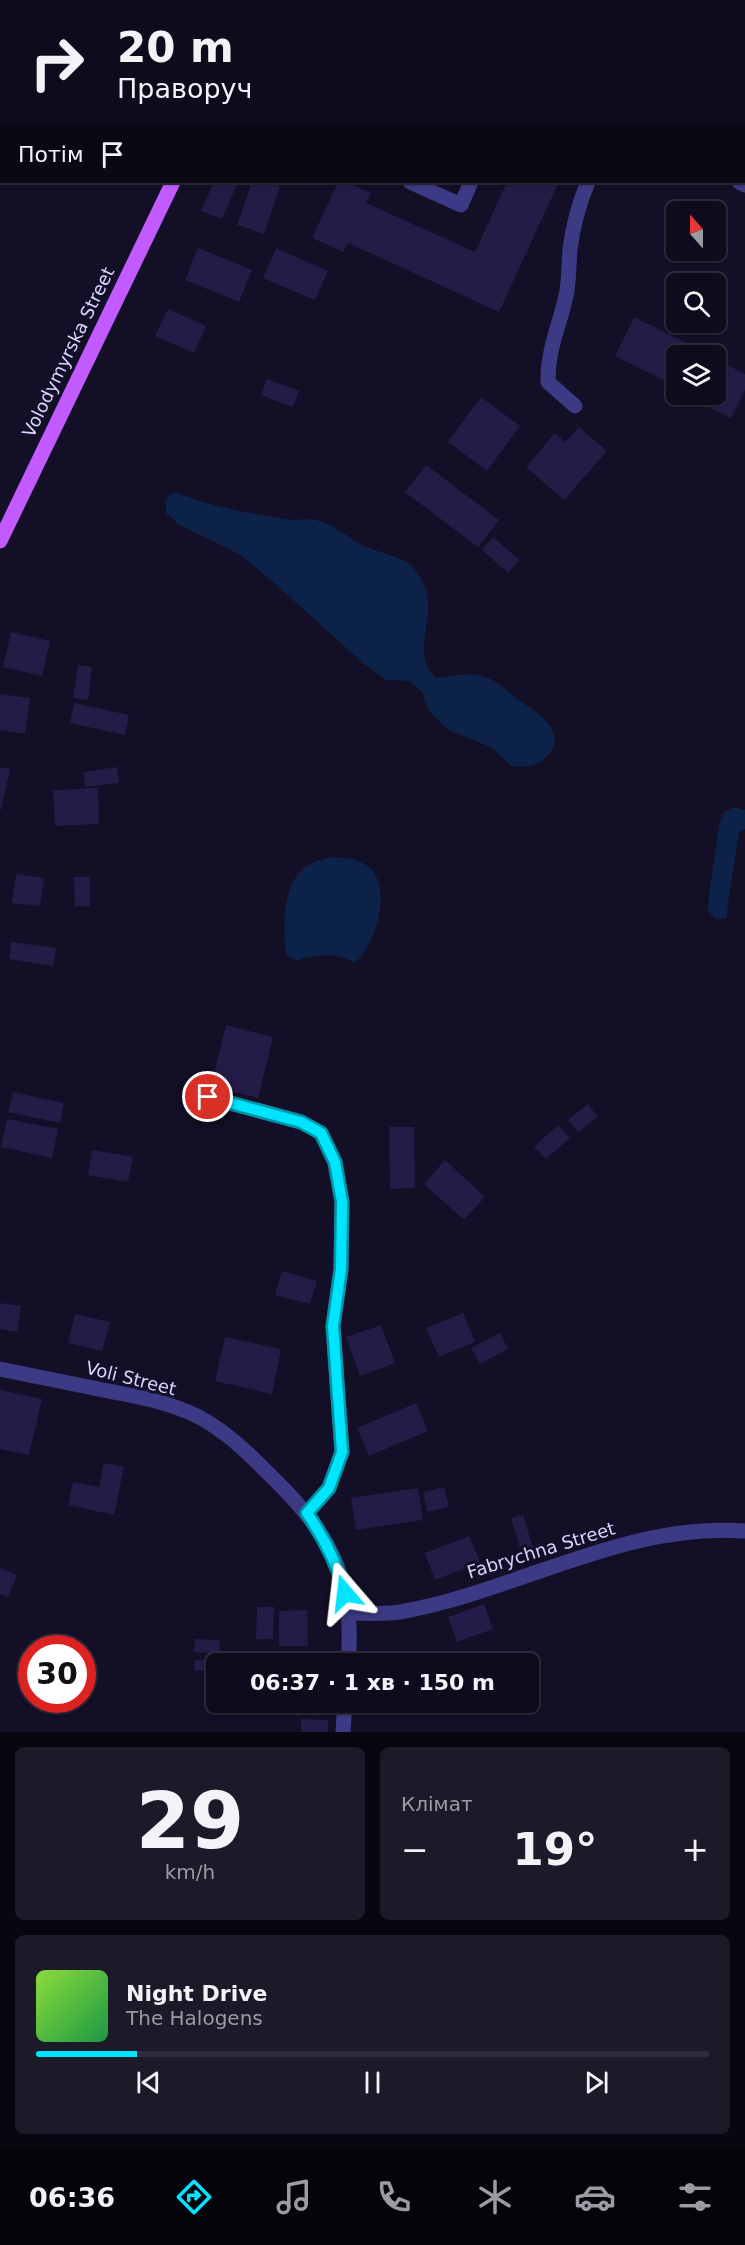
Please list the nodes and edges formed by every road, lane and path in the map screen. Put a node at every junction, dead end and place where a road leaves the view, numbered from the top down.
1 (173, 183) edge
2 (412, 183) edge
3 (471, 183) edge
4 (588, 183) edge
5 (575, 406) dead end
6 (0, 541) edge
7 (208, 1097) dead end
8 (0, 1369) edge
9 (307, 1513) junction
10 (745, 1531) edge
11 (350, 1613) junction
12 (348, 1653) edge
13 (344, 1713) edge
14 (343, 1732) edge

1 - 6 main road, Volodymyrska Street
2 - 3 street
4 - 5 street
7 - 9 street
8 - 9 street, Voli Street
9 - 11 street, Voli Street
10 - 11 street, Fabrychna Street
11 - 12 street, Voli Street
13 - 14 street

